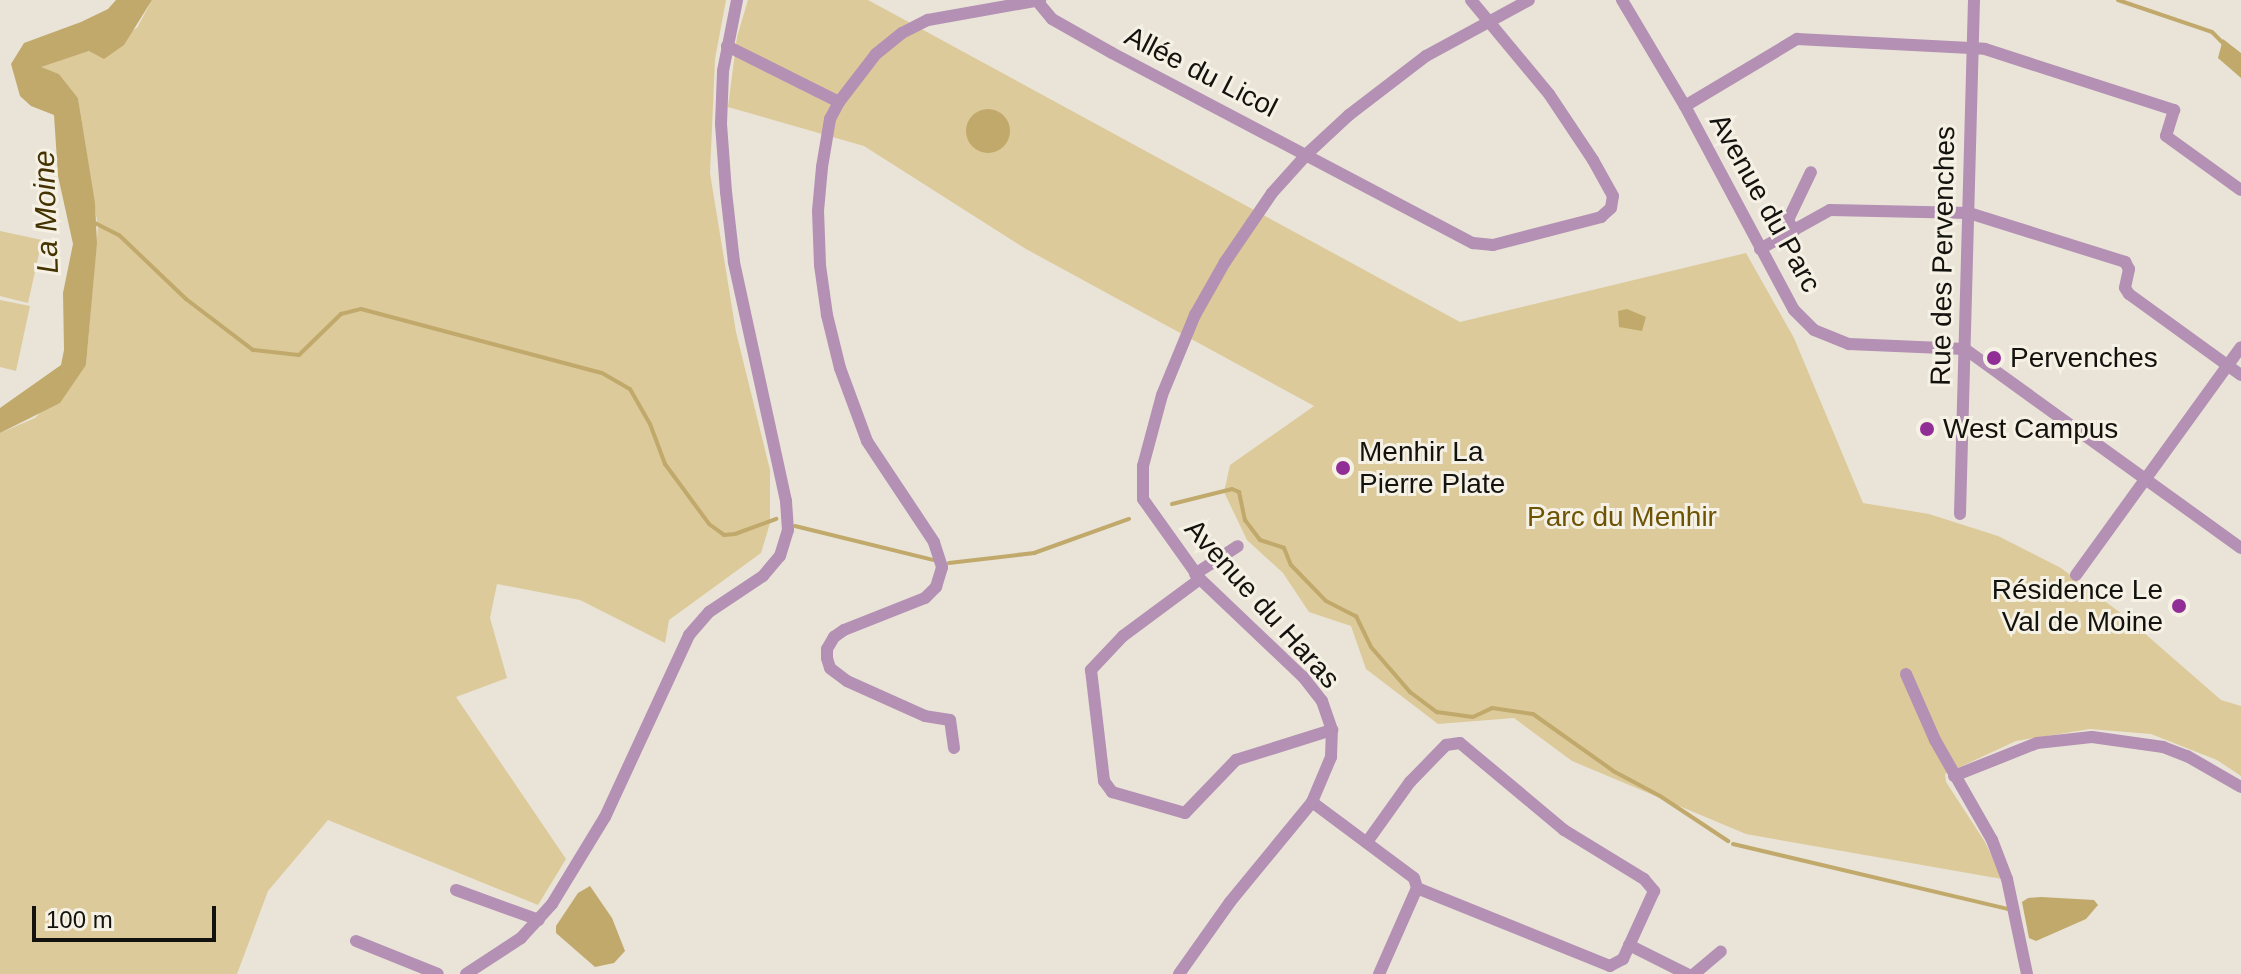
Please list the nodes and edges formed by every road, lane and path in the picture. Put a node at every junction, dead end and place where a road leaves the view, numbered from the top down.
1 (737, 0) edge
2 (1471, 0) edge
3 (1529, 0) edge
4 (1622, 0) edge
5 (1974, 0) edge
6 (1039, 1) edge
7 (1488, 20) junction
8 (727, 46) junction
9 (1972, 47) junction
10 (839, 102) junction
11 (1685, 106) junction
12 (1308, 153) junction
13 (1811, 172) dead end
14 (2241, 190) edge
15 (1969, 213) junction
16 (1794, 231) junction
17 (1760, 249) junction
18 (2241, 347) edge
19 (1965, 349) junction
20 (2228, 366) junction
21 (2241, 375) edge
22 (2145, 479) junction
23 (1960, 514) dead end
24 (1238, 546) dead end
25 (2241, 548) edge
26 (2076, 575) dead end
27 (1198, 576) junction
28 (1906, 674) dead end
29 (1332, 730) junction
30 (954, 748) dead end
31 (1954, 776) junction
32 (2241, 787) edge
33 (1312, 802) junction
34 (1367, 842) junction
35 (1417, 888) junction
36 (456, 890) dead end
37 (539, 920) junction
38 (356, 941) dead end
39 (1629, 945) junction
40 (1721, 951) dead end
41 (438, 974) edge
42 (466, 974) edge
43 (1179, 974) edge
44 (1379, 974) edge
45 (1687, 974) edge
46 (1694, 974) edge
47 (2027, 974) edge

1 - 8 street
2 - 7 street
3 - 7 street, Avenue du Haras
4 - 11 street, Avenue du Parc
5 - 9 street, Rue des Pervenches
6 - 10 street
6 - 12 street, Allée du Licol
7 - 12 street, Avenue du Haras
7 - 12 street, Allée du Licol
8 - 10 street
8 - 37 street
9 - 11 street
9 - 14 street
9 - 15 street, Rue des Pervenches
10 - 30 street
11 - 17 street, Avenue du Parc
12 - 27 street, Avenue du Haras
13 - 16 street
15 - 16 street
15 - 19 street, Rue des Pervenches
15 - 20 street
16 - 17 street
17 - 19 street, Avenue du Parc
18 - 20 street
19 - 22 street
19 - 23 street, Rue des Pervenches
20 - 21 street
20 - 22 street
22 - 25 street
22 - 26 street
24 - 27 street
27 - 29 street, Avenue du Haras
27 - 29 street
28 - 31 street
29 - 33 street, Avenue du Haras
31 - 32 street
31 - 47 street
33 - 34 street
33 - 43 street, Avenue du Haras
34 - 35 street
34 - 39 street
35 - 39 street
35 - 44 street
36 - 37 street
37 - 42 street
38 - 41 street
39 - 45 street
40 - 46 street

